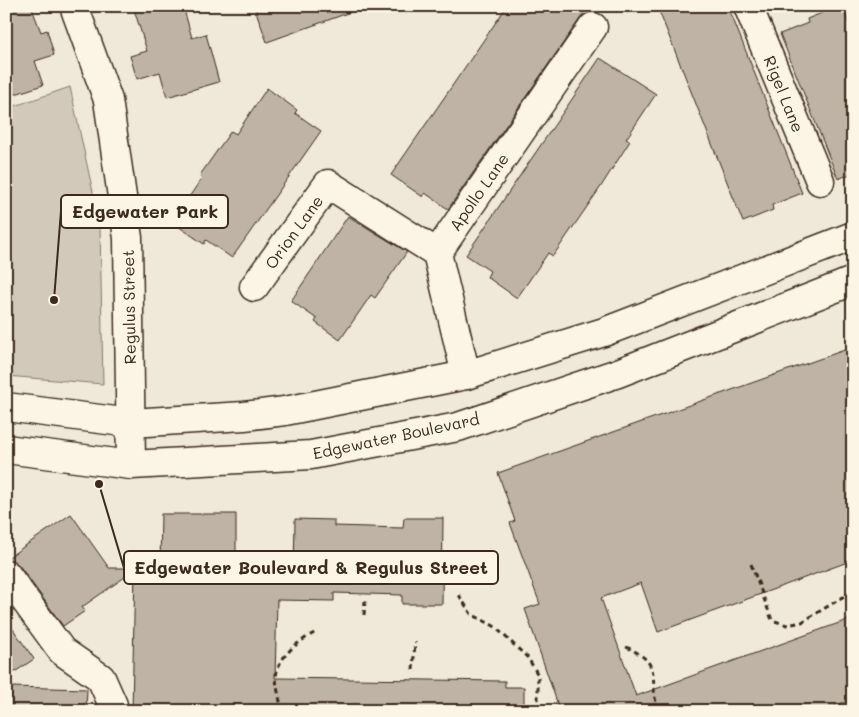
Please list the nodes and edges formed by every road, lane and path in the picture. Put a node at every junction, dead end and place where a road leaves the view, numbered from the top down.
1 (74, 6) edge
2 (748, 6) edge
3 (593, 27) dead end
4 (820, 181) dead end
5 (853, 236) edge
6 (437, 253) junction
7 (853, 281) edge
8 (254, 287) dead end
9 (466, 375) junction
10 (6, 406) edge
11 (131, 423) junction
12 (6, 449) edge
13 (131, 465) junction
14 (751, 564) dead end
15 (6, 574) edge
16 (853, 591) edge
17 (459, 595) dead end
18 (365, 600) dead end
19 (364, 615) dead end
20 (316, 632) dead end
21 (415, 642) dead end
22 (626, 647) dead end
23 (413, 670) dead end
24 (113, 711) edge
25 (282, 711) edge
26 (538, 711) edge
27 (659, 711) edge

1 - 11 main road, Regulus Street
2 - 4 main road, Rigel Lane
3 - 6 main road, Apollo Lane
5 - 9 main road
6 - 8 main road, Orion Lane
6 - 9 main road
7 - 13 main road, Edgewater Boulevard
9 - 11 main road
10 - 11 main road
11 - 13 main road, Regulus Street
12 - 13 main road, Edgewater Boulevard
14 - 16 path
15 - 24 main road
17 - 26 path
18 - 19 path
20 - 25 path
21 - 23 path
22 - 27 path

